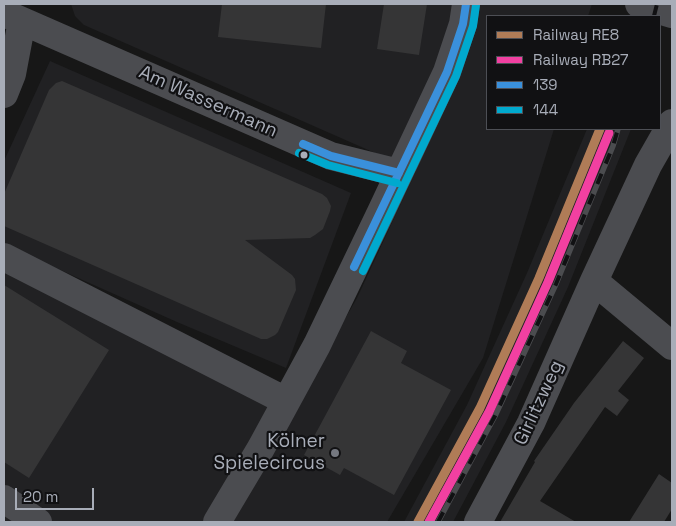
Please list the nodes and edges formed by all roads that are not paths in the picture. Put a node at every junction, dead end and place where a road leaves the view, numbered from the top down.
1 (466, 4) edge
2 (640, 4) edge
3 (672, 14) edge
4 (13, 17) edge
5 (4, 94) edge
6 (672, 123) edge
7 (399, 173) junction
8 (4, 257) edge
9 (594, 281) junction
10 (672, 346) edge
11 (286, 401) junction
12 (4, 499) edge
13 (38, 522) edge
14 (217, 522) edge
15 (478, 522) edge

1 - 7 street
2 - 3 street
4 - 5 street, Am Wassermann
4 - 7 street, Am Wassermann
6 - 9 street, Girlitzweg
7 - 11 street
8 - 11 street
9 - 10 street
9 - 15 street, Girlitzweg
11 - 14 street
12 - 13 street

